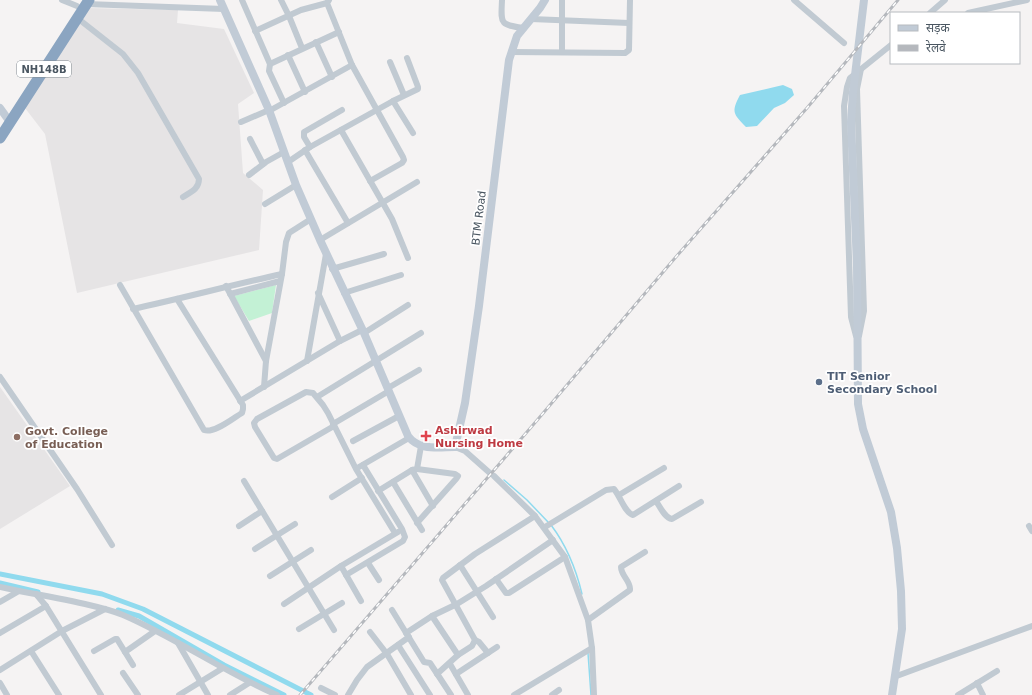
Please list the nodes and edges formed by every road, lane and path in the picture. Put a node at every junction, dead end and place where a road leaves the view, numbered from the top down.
1 (62, 0) edge
2 (194, 0) edge
3 (220, 0) edge
4 (242, 0) edge
5 (281, 0) edge
6 (502, 0) edge
7 (545, 0) edge
8 (562, 0) edge
9 (630, 0) edge
10 (794, 0) edge
11 (864, 0) edge
12 (945, 0) edge
13 (1027, 0) edge
14 (328, 1) edge
15 (155, 3) edge
16 (82, 5) edge
17 (197, 8) junction
18 (224, 10) junction
19 (932, 12) edge
20 (973, 12) edge
21 (289, 16) junction
22 (531, 19) junction
23 (562, 20) junction
24 (629, 23) junction
25 (524, 28) junction
26 (256, 31) junction
27 (339, 32) junction
28 (316, 42) junction
29 (844, 43) dead end
30 (890, 47) edge
31 (302, 48) junction
32 (511, 52) junction
33 (562, 52) junction
34 (288, 55) junction
35 (407, 58) dead end
36 (390, 62) dead end
37 (270, 64) junction
38 (352, 65) junction
39 (861, 69) junction
40 (332, 77) junction
41 (305, 92) junction
42 (404, 95) junction
43 (393, 101) junction
44 (284, 103) junction
45 (342, 110) dead end
46 (377, 110) junction
47 (269, 111) junction
48 (241, 122) dead end
49 (3, 124) edge
50 (341, 130) junction
51 (413, 133) dead end
52 (250, 139) dead end
53 (307, 148) junction
54 (284, 152) junction
55 (288, 162) junction
56 (263, 164) junction
57 (249, 175) dead end
58 (370, 181) junction
59 (417, 182) dead end
60 (296, 185) junction
61 (183, 197) dead end
62 (382, 202) junction
63 (265, 204) dead end
64 (311, 218) junction
65 (348, 223) junction
66 (320, 240) junction
67 (326, 254) junction
68 (384, 254) dead end
69 (408, 258) dead end
70 (332, 269) junction
71 (282, 274) junction
72 (401, 275) dead end
73 (280, 282) junction
74 (120, 285) dead end
75 (226, 286) junction
76 (318, 293) junction
77 (344, 293) junction
78 (230, 294) junction
79 (177, 299) junction
80 (408, 305) dead end
81 (133, 309) junction
82 (363, 331) junction
83 (421, 333) dead end
84 (857, 340) junction
85 (340, 341) junction
86 (376, 360) junction
87 (266, 361) junction
88 (307, 361) junction
89 (419, 370) dead end
90 (0, 377) edge
91 (264, 386) junction
92 (388, 390) junction
93 (317, 397) junction
94 (240, 401) junction
95 (399, 416) junction
96 (333, 426) junction
97 (409, 438) junction
98 (353, 441) dead end
99 (422, 446) junction
100 (455, 447) junction
101 (363, 465) junction
102 (664, 468) dead end
103 (356, 469) junction
104 (415, 469) junction
105 (362, 478) junction
106 (244, 481) dead end
107 (393, 482) junction
108 (679, 486) dead end
109 (378, 491) junction
110 (619, 496) junction
111 (332, 497) dead end
112 (656, 501) junction
113 (700, 502) dead end
114 (433, 506) junction
115 (262, 511) junction
116 (535, 516) junction
117 (417, 523) junction
118 (295, 524) dead end
119 (548, 525) junction
120 (239, 526) dead end
121 (402, 529) junction
122 (422, 530) dead end
123 (395, 534) junction
124 (277, 536) junction
125 (553, 540) junction
126 (112, 545) dead end
127 (254, 550) dead end
128 (311, 550) dead end
129 (646, 552) dead end
130 (565, 557) junction
131 (292, 562) junction
132 (368, 563) junction
133 (460, 565) junction
134 (341, 566) junction
135 (346, 575) junction
136 (270, 576) dead end
137 (496, 579) junction
138 (380, 580) dead end
139 (0, 587) edge
140 (309, 589) junction
141 (19, 591) junction
142 (477, 591) junction
143 (36, 594) junction
144 (361, 601) dead end
145 (0, 602) edge
146 (342, 603) dead end
147 (284, 604) dead end
148 (457, 604) junction
149 (46, 606) junction
150 (105, 609) junction
151 (392, 610) dead end
152 (324, 614) junction
153 (432, 616) junction
154 (493, 617) dead end
155 (588, 620) junction
156 (1032, 626) edge
157 (298, 629) dead end
158 (155, 630) junction
159 (334, 630) dead end
160 (62, 631) junction
161 (370, 632) dead end
162 (0, 633) edge
163 (408, 635) junction
164 (475, 640) junction
165 (178, 642) junction
166 (398, 645) junction
167 (497, 647) dead end
168 (592, 648) junction
169 (31, 650) junction
170 (94, 651) dead end
171 (125, 652) junction
172 (488, 653) junction
173 (387, 654) junction
174 (458, 656) junction
175 (450, 664) junction
176 (133, 665) dead end
177 (223, 668) junction
178 (0, 670) edge
179 (997, 671) dead end
180 (123, 673) dead end
181 (437, 674) junction
182 (456, 674) junction
183 (894, 677) junction
184 (200, 682) junction
185 (0, 683) edge
186 (249, 683) junction
187 (977, 683) junction
188 (321, 688) dead end
189 (559, 690) dead end
190 (8, 695) edge
191 (59, 695) edge
192 (101, 695) edge
193 (138, 695) edge
194 (179, 695) edge
195 (208, 695) edge
196 (230, 695) edge
197 (277, 695) edge
198 (335, 695) edge
199 (348, 695) edge
200 (411, 695) edge
201 (430, 695) edge
202 (451, 695) edge
203 (468, 695) edge
204 (514, 695) edge
205 (552, 695) edge
206 (594, 695) edge
207 (892, 695) edge
208 (958, 695) edge
209 (983, 695) edge

1 - 16 street
2 - 17 street
3 - 18 street
4 - 26 street
5 - 21 street
6 - 25 street
7 - 22 street, BTM Road
8 - 23 street
9 - 24 street
10 - 29 street
11 - 84 street
12 - 19 street
13 - 20 street
14 - 21 street
14 - 27 street
15 - 16 street
15 - 17 street
16 - 49 highway, NH148B
16 - 61 street
17 - 18 street
18 - 47 street
21 - 26 street
21 - 31 street
22 - 23 street
22 - 25 street, BTM Road
23 - 24 street
23 - 33 street
24 - 33 street
25 - 32 street, BTM Road
26 - 37 street
27 - 28 street
27 - 38 street
28 - 31 street
28 - 40 street
30 - 39 street
31 - 34 street
32 - 33 street
32 - 100 street, BTM Road
34 - 37 street
34 - 41 street
35 - 42 street
36 - 42 street
37 - 44 street
38 - 40 street
38 - 46 street
39 - 84 street
39 - 84 street
40 - 41 street
41 - 44 street
42 - 43 street
43 - 46 street
43 - 51 street
44 - 47 street
45 - 53 street
46 - 50 street
46 - 58 street
47 - 48 street
47 - 54 street
50 - 53 street
50 - 58 street
52 - 56 street
53 - 55 street
53 - 65 street
54 - 55 street
54 - 56 street
55 - 60 street
56 - 57 street
58 - 62 street
59 - 62 street
60 - 63 street
60 - 64 street
62 - 65 street
62 - 69 street
64 - 66 street
64 - 71 street
65 - 66 street
66 - 67 street
67 - 70 street
67 - 76 street
68 - 70 street
70 - 77 street
71 - 73 street
71 - 75 street
72 - 77 street
73 - 78 street
73 - 87 street
74 - 81 street
75 - 78 street
75 - 79 street
76 - 85 street
76 - 88 street
77 - 82 street
78 - 87 street
79 - 81 street
79 - 94 street
80 - 82 street
81 - 94 street
82 - 85 street
82 - 86 street
83 - 86 street
84 - 183 street
85 - 88 street
86 - 92 street
86 - 93 street
87 - 91 street
88 - 91 street
89 - 92 street
90 - 126 street
91 - 94 street
92 - 95 street
92 - 96 street
93 - 96 street
93 - 96 street
95 - 97 street
95 - 98 street
96 - 103 street
97 - 99 street
97 - 101 street
99 - 100 street
99 - 104 street
100 - 116 street
101 - 103 street
101 - 109 street
102 - 110 street
103 - 105 street
104 - 107 street
104 - 114 street
104 - 114 street
105 - 111 street
105 - 123 street
106 - 115 street
107 - 109 street
107 - 117 street
108 - 112 street
109 - 121 street
110 - 112 street
110 - 119 street
112 - 113 street
114 - 117 street
115 - 120 street
115 - 124 street
116 - 119 street
116 - 133 street
117 - 122 street
118 - 124 street
119 - 125 street
121 - 123 street
121 - 132 street
123 - 134 street
124 - 127 street
124 - 131 street
125 - 130 street
125 - 137 street
128 - 131 street
129 - 155 street
130 - 137 street
130 - 155 street
131 - 136 street
131 - 140 street
132 - 135 street
132 - 138 street
133 - 142 street
133 - 148 street
134 - 135 street
134 - 140 street
135 - 144 street
137 - 142 street
139 - 141 street
140 - 147 street
140 - 152 street
141 - 143 street
141 - 145 street
142 - 148 street
142 - 154 street
143 - 149 street
143 - 150 street
146 - 152 street
148 - 153 street
148 - 164 street
149 - 160 street
149 - 162 street
150 - 158 street
150 - 160 street
151 - 163 street
152 - 157 street
152 - 159 street
153 - 163 street
153 - 174 street
155 - 168 street
156 - 183 street
158 - 165 street
158 - 171 street
160 - 169 street
160 - 192 street
161 - 173 street
163 - 166 street
163 - 181 street
164 - 172 street
164 - 174 street
165 - 177 street
165 - 184 street
166 - 173 street
166 - 201 street
167 - 172 street
168 - 204 street
168 - 206 street
169 - 178 street
169 - 191 street
170 - 171 street
171 - 176 street
172 - 182 street
173 - 199 street
173 - 200 street
174 - 175 street
175 - 181 street
175 - 182 street
177 - 184 street
177 - 186 street
179 - 187 street
180 - 193 street
181 - 202 street
182 - 203 street
183 - 207 street
184 - 194 street
184 - 195 street
185 - 190 street
186 - 196 street
186 - 197 street
187 - 208 street
187 - 209 street
188 - 198 street
189 - 205 street

